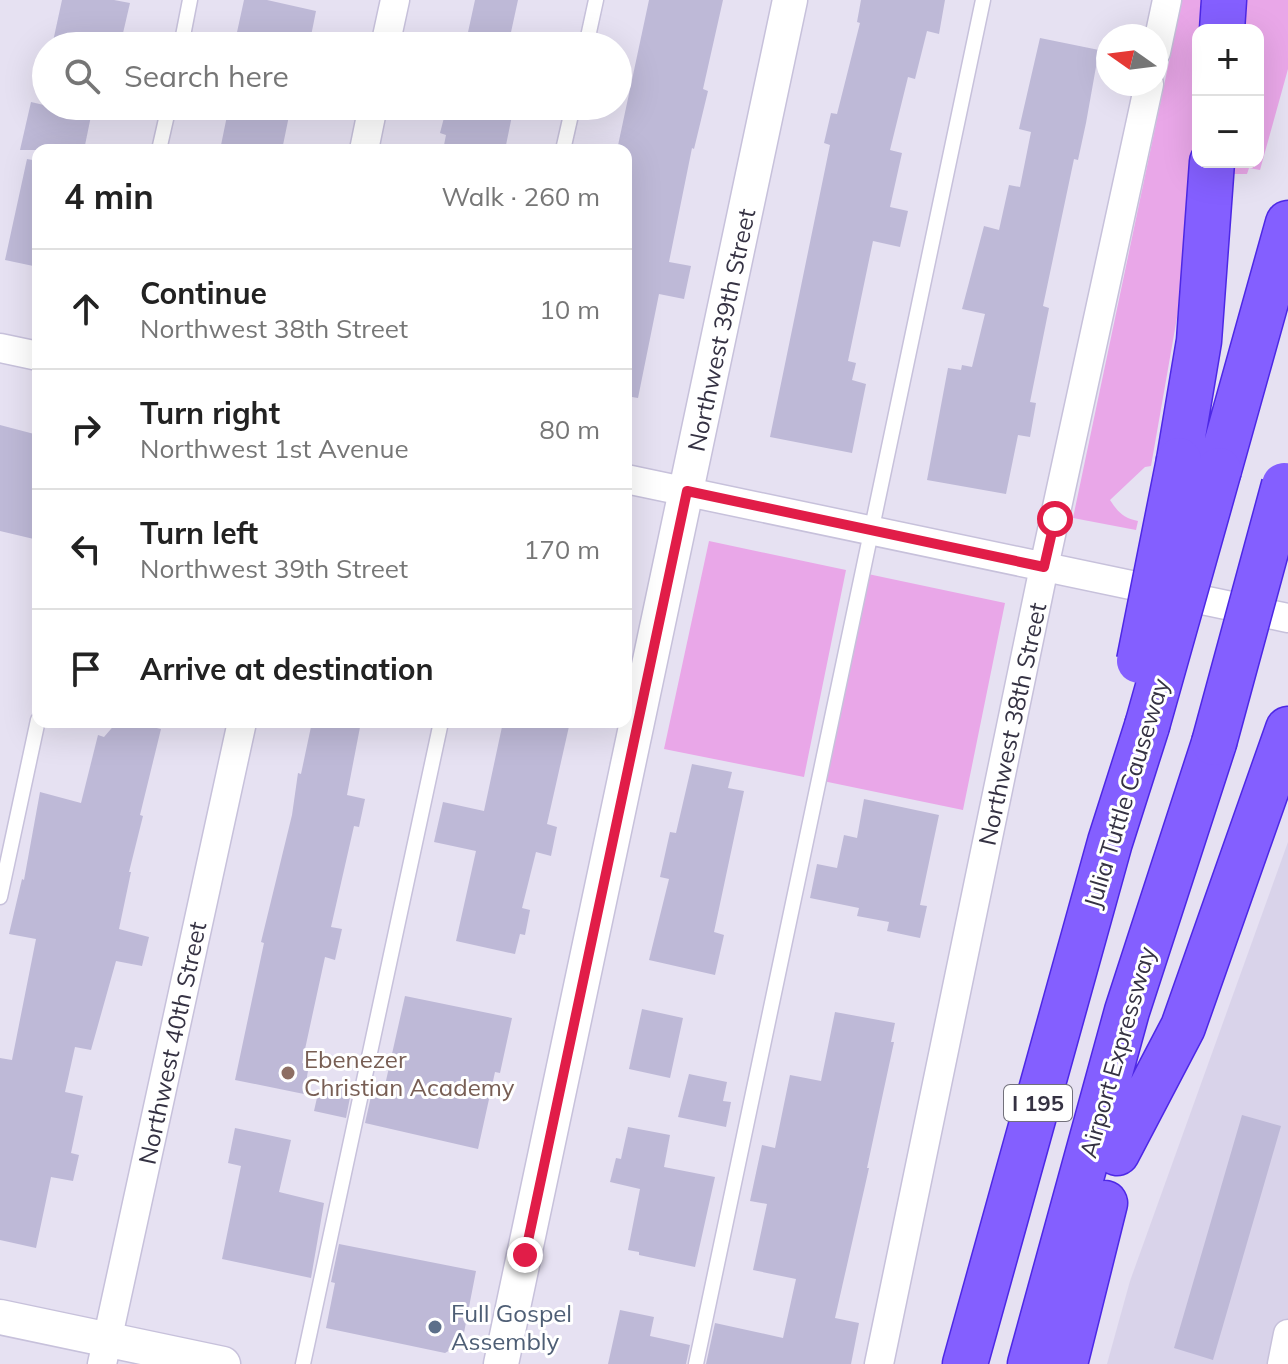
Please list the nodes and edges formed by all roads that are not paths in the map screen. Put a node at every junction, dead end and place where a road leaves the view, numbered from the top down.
1 (190, 0) edge
2 (395, 0) edge
3 (596, 0) edge
4 (790, 0) edge
5 (983, 0) edge
6 (1167, 0) edge
7 (1224, 0) edge
8 (1162, 24) edge
9 (1222, 24) edge
10 (184, 32) edge
11 (388, 32) edge
12 (589, 32) edge
13 (1146, 96) edge
14 (166, 120) edge
15 (370, 120) edge
16 (570, 120) edge
17 (160, 144) edge
18 (365, 144) edge
19 (564, 144) edge
20 (1212, 168) edge
21 (1288, 223) edge
22 (0, 348) edge
23 (32, 355) edge
24 (1199, 465) junction
25 (1286, 478) edge
26 (632, 480) edge
27 (687, 491) junction
28 (870, 530) junction
29 (1044, 567) junction
30 (1288, 618) edge
31 (36, 728) edge
32 (241, 728) edge
33 (440, 728) edge
34 (1284, 741) edge
35 (1214, 743) junction
36 (0, 897) edge
37 (1117, 1153) junction
38 (0, 1317) edge
39 (1288, 1334) edge
40 (105, 1352) edge
41 (223, 1364) edge
42 (303, 1364) edge
43 (501, 1364) edge
44 (696, 1364) edge
45 (879, 1364) edge
46 (965, 1364) edge
47 (1030, 1364) edge
48 (1065, 1364) edge
49 (1282, 1364) edge

1 - 10 lane
2 - 11 street
3 - 12 lane
4 - 27 street, Northwest 39th Street
5 - 28 lane
6 - 8 street
7 - 9 highway
13 - 29 street, Northwest 38th Street
14 - 17 lane
15 - 18 street
16 - 19 lane
20 - 24 highway
21 - 24 highway, Julia Tuttle Causeway / I 195
22 - 23 street
24 - 46 highway, Julia Tuttle Causeway / I 195, bridge
25 - 35 highway, bridge
26 - 27 street
27 - 28 street
27 - 43 street, Northwest 39th Street
28 - 29 street
28 - 44 lane
29 - 30 street
29 - 45 street, Northwest 38th Street
31 - 36 lane
32 - 40 street, Northwest 40th Street
33 - 42 lane
34 - 37 highway
35 - 37 highway
35 - 47 highway, Airport Expressway
37 - 48 highway
38 - 40 street
39 - 49 street
40 - 41 street

